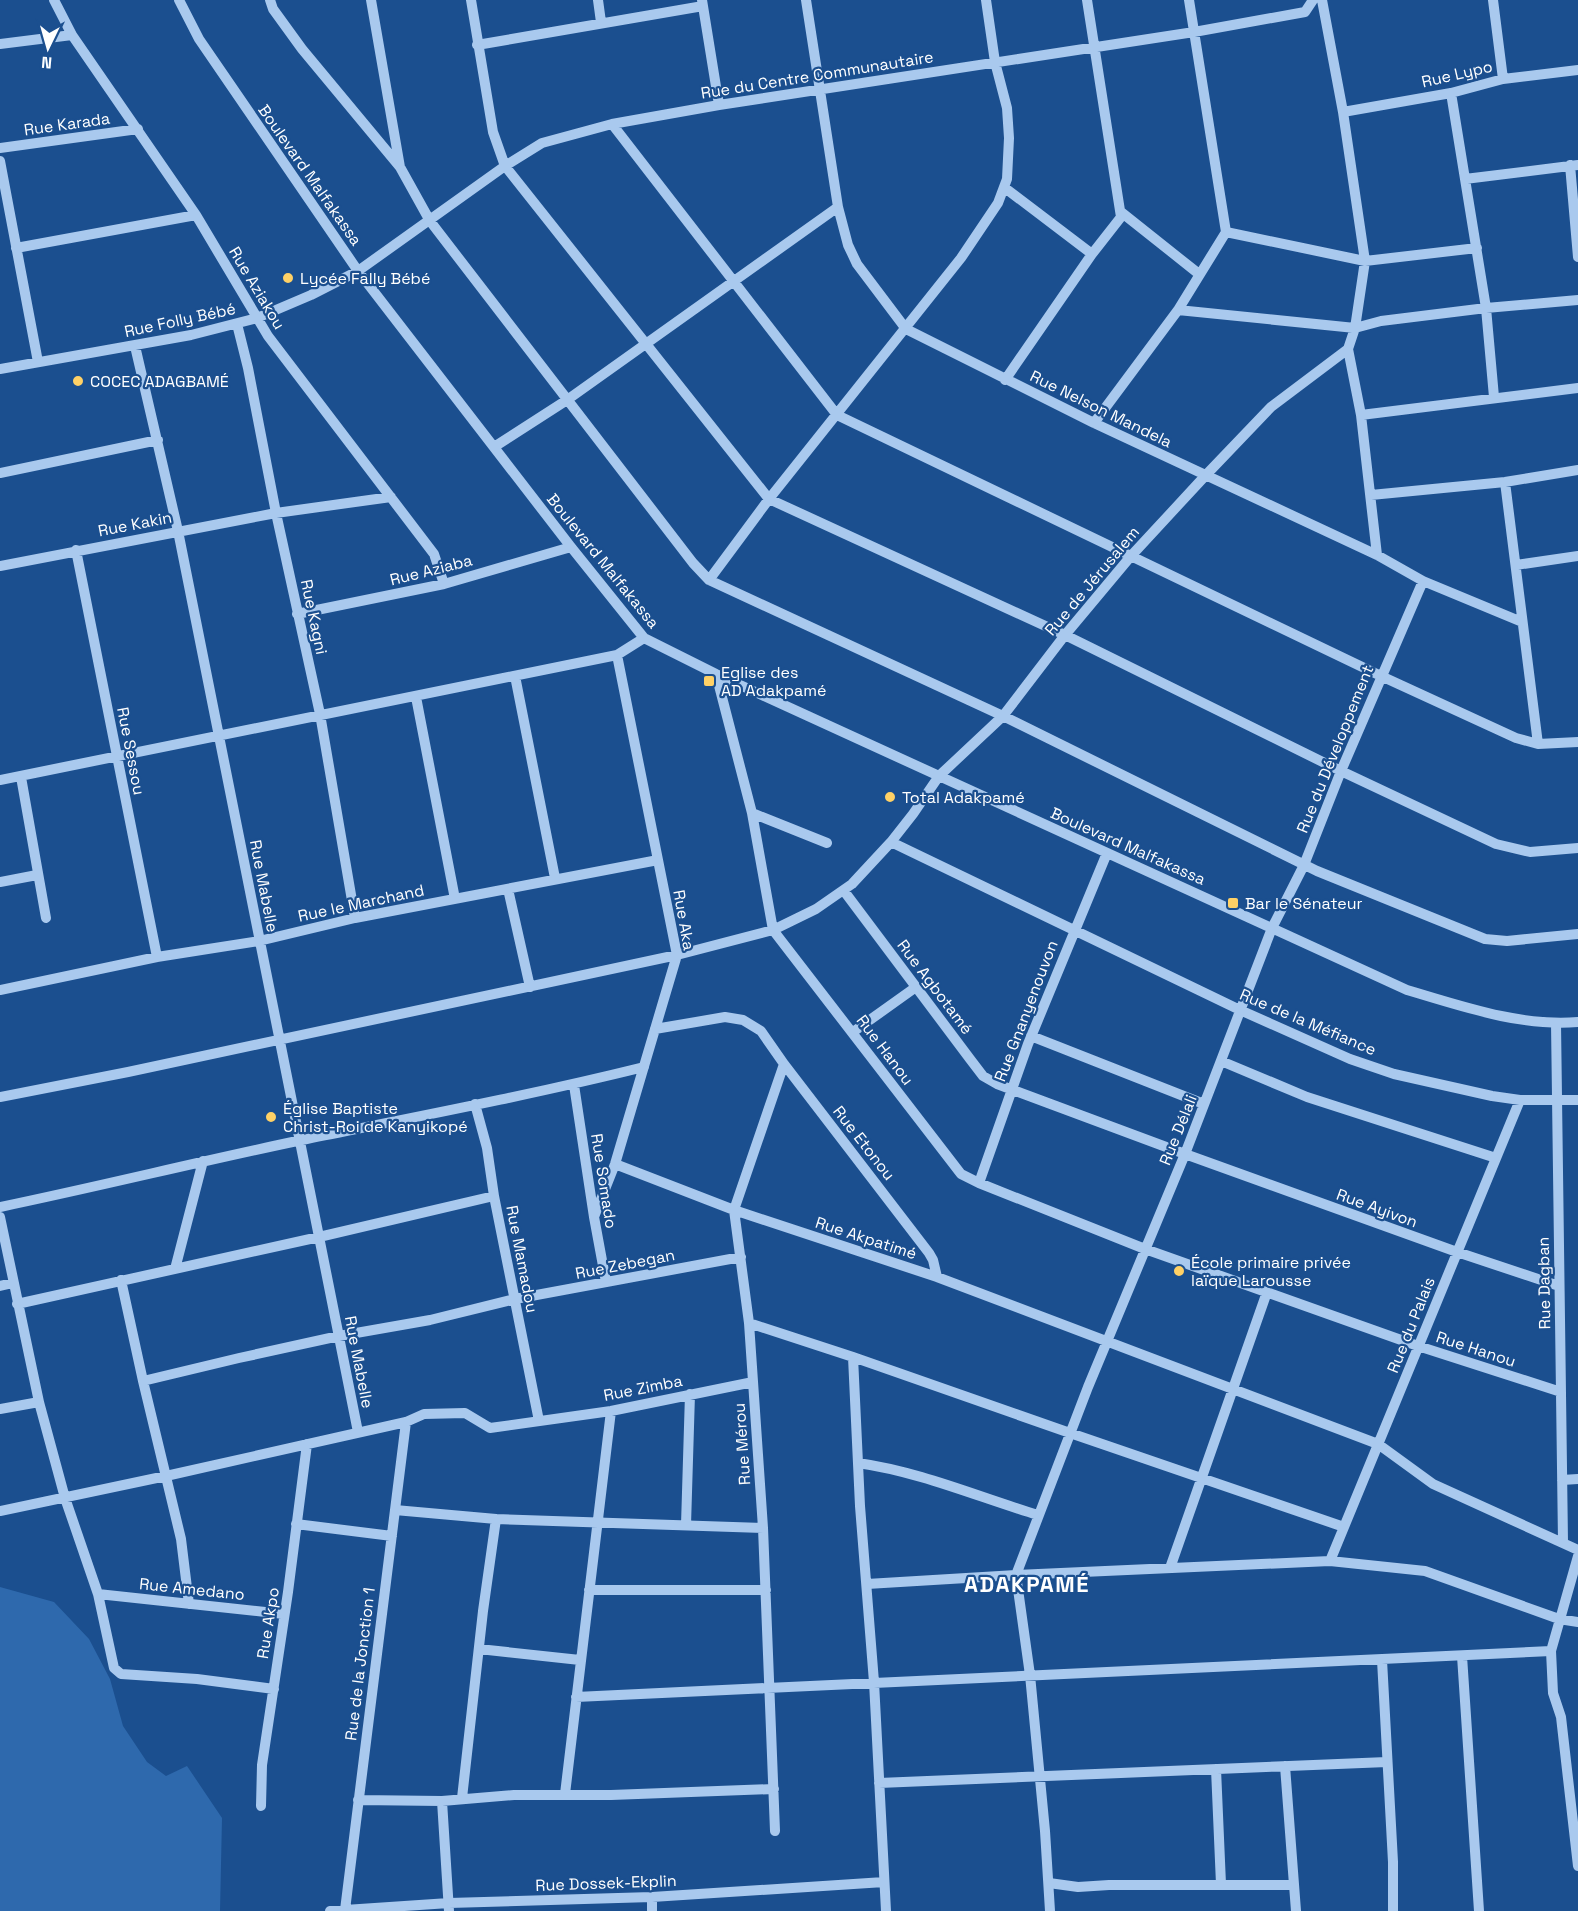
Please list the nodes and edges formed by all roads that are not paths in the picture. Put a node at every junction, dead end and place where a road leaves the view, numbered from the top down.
1 (54, 0) edge
2 (179, 0) edge
3 (270, 0) edge
4 (371, 0) edge
5 (471, 0) edge
6 (598, 0) edge
7 (806, 0) edge
8 (986, 0) edge
9 (1087, 0) edge
10 (1189, 0) edge
11 (1313, 0) edge
12 (1322, 0) edge
13 (1493, 0) edge
14 (703, 3) edge
15 (601, 22) junction
16 (1194, 32) junction
17 (72, 35) junction
18 (0, 44) edge
19 (477, 45) junction
20 (1095, 47) junction
21 (995, 62) junction
22 (1578, 70) edge
23 (1503, 79) junction
24 (821, 88) junction
25 (1451, 93) junction
26 (718, 105) junction
27 (1343, 112) junction
28 (612, 124) junction
29 (138, 129) junction
30 (0, 148) edge
31 (0, 161) edge
32 (1574, 165) edge
33 (505, 166) junction
34 (400, 167) junction
35 (1465, 179) junction
36 (1005, 188) junction
37 (838, 207) junction
38 (1121, 212) junction
39 (196, 215) junction
40 (430, 220) junction
41 (1226, 232) junction
42 (16, 248) junction
43 (1477, 248) junction
44 (1092, 254) junction
45 (1578, 258) edge
46 (1365, 261) junction
47 (358, 271) junction
48 (1199, 274) junction
49 (732, 281) junction
50 (1578, 300) edge
51 (1486, 308) junction
52 (1178, 310) junction
53 (257, 318) junction
54 (237, 324) junction
55 (1355, 328) junction
56 (906, 329) junction
57 (646, 343) junction
58 (135, 346) junction
59 (1348, 348) junction
60 (38, 362) junction
61 (0, 369) edge
62 (1005, 380) junction
63 (1578, 388) edge
64 (1494, 397) junction
65 (567, 400) junction
66 (837, 414) junction
67 (1361, 415) junction
68 (1094, 423) junction
69 (158, 440) junction
70 (494, 447) junction
71 (1578, 470) edge
72 (0, 473) edge
73 (1205, 476) junction
74 (1505, 482) junction
75 (1371, 495) junction
76 (391, 497) junction
77 (769, 499) junction
78 (276, 513) junction
79 (178, 531) junction
80 (571, 548) junction
81 (76, 550) junction
82 (1377, 555) junction
83 (1131, 556) junction
84 (1578, 556) edge
85 (1516, 565) junction
86 (0, 566) edge
87 (709, 580) junction
88 (1423, 581) junction
89 (444, 584) junction
90 (297, 614) junction
91 (1522, 622) junction
92 (1065, 635) junction
93 (644, 638) junction
94 (617, 655) junction
95 (716, 674) junction
96 (515, 676) junction
97 (1381, 676) junction
98 (416, 697) junction
99 (320, 714) junction
100 (1003, 716) junction
101 (218, 735) junction
102 (1578, 742) edge
103 (1538, 744) junction
104 (117, 758) junction
105 (1341, 771) junction
106 (21, 777) junction
107 (939, 777) junction
108 (0, 780) edge
109 (752, 813) junction
110 (891, 842) junction
111 (827, 843) dead end
112 (1578, 848) edge
113 (1107, 853) junction
114 (658, 860) junction
115 (1304, 865) junction
116 (37, 875) junction
117 (555, 878) junction
118 (0, 882) edge
119 (508, 889) junction
120 (844, 891) junction
121 (454, 899) junction
122 (46, 918) dead end
123 (355, 918) junction
124 (1272, 928) junction
125 (773, 930) junction
126 (1074, 931) junction
127 (1578, 934) edge
128 (259, 941) junction
129 (677, 955) junction
130 (157, 957) junction
131 (530, 987) junction
132 (916, 987) junction
133 (0, 990) edge
134 (1240, 1010) junction
135 (1578, 1022) edge
136 (1556, 1023) junction
137 (655, 1029) junction
138 (853, 1032) junction
139 (1031, 1036) junction
140 (281, 1039) junction
141 (1221, 1061) junction
142 (784, 1064) junction
143 (644, 1067) junction
144 (574, 1084) junction
145 (1011, 1090) junction
146 (0, 1097) edge
147 (1557, 1099) junction
148 (1520, 1100) junction
149 (1578, 1100) edge
150 (475, 1104) junction
151 (1204, 1104) junction
152 (299, 1141) junction
153 (1185, 1154) junction
154 (1496, 1158) junction
155 (203, 1161) junction
156 (615, 1164) junction
157 (978, 1183) junction
158 (494, 1196) junction
159 (0, 1208) edge
160 (734, 1210) junction
161 (0, 1217) edge
162 (594, 1217) junction
163 (320, 1237) junction
164 (1145, 1249) junction
165 (1457, 1252) junction
166 (741, 1257) junction
167 (175, 1269) junction
168 (937, 1277) junction
169 (121, 1280) junction
170 (606, 1282) junction
171 (13, 1284) junction
172 (0, 1286) edge
173 (1559, 1286) junction
174 (1267, 1292) junction
175 (515, 1299) junction
176 (17, 1304) junction
177 (749, 1323) junction
178 (339, 1336) junction
179 (1107, 1341) junction
180 (1418, 1346) junction
181 (853, 1357) junction
182 (143, 1381) junction
183 (753, 1382) junction
184 (1233, 1389) junction
185 (1561, 1392) junction
186 (690, 1394) junction
187 (39, 1402) junction
188 (0, 1409) edge
189 (610, 1411) junction
190 (539, 1420) junction
191 (406, 1422) junction
192 (358, 1432) junction
193 (1070, 1433) junction
194 (307, 1443) junction
195 (1378, 1444) junction
196 (858, 1463) junction
197 (166, 1476) junction
198 (1201, 1478) junction
199 (1578, 1479) edge
200 (1562, 1480) junction
201 (65, 1498) junction
202 (0, 1510) edge
203 (395, 1510) junction
204 (1038, 1515) junction
205 (496, 1519) junction
206 (597, 1523) junction
207 (296, 1524) junction
208 (686, 1525) junction
209 (1344, 1527) junction
210 (763, 1528) junction
211 (392, 1536) junction
212 (1563, 1542) junction
213 (1578, 1550) edge
214 (1578, 1556) edge
215 (1330, 1561) junction
216 (1170, 1568) junction
217 (1016, 1575) junction
218 (867, 1584) junction
219 (589, 1590) junction
220 (766, 1590) junction
221 (98, 1594) junction
222 (189, 1604) junction
223 (284, 1614) junction
224 (1559, 1619) junction
225 (1578, 1623) edge
226 (479, 1649) junction
227 (1551, 1651) junction
228 (1462, 1656) junction
229 (580, 1660) junction
230 (1382, 1660) junction
231 (1030, 1675) junction
232 (874, 1682) junction
233 (770, 1687) junction
234 (274, 1689) junction
235 (576, 1697) junction
236 (1388, 1762) junction
237 (1285, 1766) junction
238 (1216, 1769) junction
239 (1040, 1776) junction
240 (879, 1783) junction
241 (774, 1789) junction
242 (565, 1794) junction
243 (462, 1798) junction
244 (358, 1800) junction
245 (442, 1801) junction
246 (261, 1806) dead end
247 (775, 1832) dead end
248 (1578, 1866) edge
249 (884, 1882) junction
250 (1049, 1883) junction
251 (1221, 1884) junction
252 (1294, 1885) junction
253 (652, 1897) junction
254 (449, 1907) edge
255 (345, 1910) edge
256 (330, 1911) edge
257 (652, 1911) edge
258 (886, 1911) edge
259 (1050, 1911) edge
260 (1296, 1911) edge
261 (1393, 1911) edge
262 (1479, 1911) edge

1 - 17 street, Rue Aziakou
2 - 47 street, Boulevard Malfakassa
3 - 34 street
4 - 34 street
5 - 19 street
6 - 15 street
7 - 24 street, Rue Nelson Mandela
8 - 21 street
9 - 20 street
10 - 16 street
11 - 16 street, Rue du Centre Communautaire
12 - 27 street
13 - 23 street
14 - 15 street
14 - 26 street
15 - 19 street
16 - 20 street, Rue du Centre Communautaire
16 - 41 street
17 - 18 street
17 - 29 street, Rue Aziakou
19 - 33 street
20 - 21 street, Rue du Centre Communautaire
20 - 38 street
21 - 24 street, Rue du Centre Communautaire
21 - 36 street
22 - 23 street, Rue Lypo
23 - 25 street, Rue Lypo
24 - 26 street, Rue du Centre Communautaire
24 - 37 street, Rue Nelson Mandela
25 - 27 street, Rue Lypo
25 - 35 street
26 - 28 street, Rue du Centre Communautaire
27 - 46 street
28 - 33 street, Rue du Centre Communautaire
28 - 49 street
29 - 30 street, Rue Karada
29 - 39 street, Rue Aziakou
31 - 42 street
32 - 35 street
32 - 45 street
33 - 40 street, Rue du Centre Communautaire
33 - 57 street
34 - 40 street
35 - 43 street
36 - 44 street
36 - 56 street
37 - 49 street
37 - 56 street, Rue Nelson Mandela
38 - 44 street
38 - 48 street
39 - 42 street
39 - 53 street, Rue Aziakou
40 - 47 street, Rue du Centre Communautaire
40 - 65 street
41 - 46 street
41 - 48 street
42 - 60 street
43 - 46 street
43 - 51 street
44 - 62 street
46 - 55 street
47 - 53 street, Rue Folly Bébé
47 - 70 street, Boulevard Malfakassa
48 - 52 street
49 - 57 street
49 - 66 street
50 - 51 street
51 - 55 street
51 - 64 street
52 - 55 street
52 - 68 street
53 - 54 street, Rue Folly Bébé
53 - 76 street, Rue Aziakou
54 - 58 street, Rue Folly Bébé
54 - 78 street, Rue Kagni
55 - 59 street
56 - 62 street, Rue Nelson Mandela
56 - 66 street
57 - 65 street
57 - 77 street
58 - 60 street, Rue Folly Bébé
58 - 69 street, Rue Mabelle
59 - 67 street
59 - 73 street, Rue de Jérusalem
60 - 61 street, Rue Folly Bébé
62 - 68 street, Rue Nelson Mandela
63 - 64 street
64 - 67 street
65 - 70 street
65 - 87 street
66 - 77 street
66 - 83 street
67 - 75 street
68 - 73 street, Rue Nelson Mandela
69 - 72 street
69 - 79 street, Rue Mabelle
70 - 80 street, Boulevard Malfakassa
71 - 74 street
73 - 82 street, Rue Nelson Mandela
73 - 83 street, Rue de Jérusalem
74 - 75 street
74 - 85 street
75 - 82 street
76 - 78 street, Rue Kakin
76 - 89 street, Rue Aziakou
77 - 87 street
77 - 92 street
78 - 79 street, Rue Kakin
78 - 90 street, Rue Kagni
79 - 81 street, Rue Kakin
79 - 101 street, Rue Mabelle
80 - 89 street, Rue Aziaba
80 - 93 street, Boulevard Malfakassa
81 - 86 street, Rue Kakin
81 - 104 street, Rue Sessou
82 - 88 street, Rue Nelson Mandela
83 - 92 street, Rue de Jérusalem
83 - 97 street
84 - 85 street
85 - 91 street
87 - 100 street
88 - 91 street, Rue Nelson Mandela
88 - 97 street, Rue du Développement
89 - 90 street, Rue Aziaba
90 - 99 street, Rue Kagni
91 - 103 street
92 - 100 street, Rue de Jérusalem
92 - 105 street
93 - 94 street
93 - 95 street, Boulevard Malfakassa
94 - 96 street
94 - 114 street, Rue Aka
95 - 107 street, Boulevard Malfakassa
95 - 109 street
96 - 98 street
96 - 117 street
97 - 103 street
97 - 105 street, Rue du Développement
98 - 99 street
98 - 121 street
99 - 101 street
99 - 123 street, Rue Kagni
100 - 107 street, Rue de Jérusalem
100 - 115 street
101 - 104 street
101 - 128 street, Rue Mabelle
102 - 103 street
104 - 106 street
104 - 130 street, Rue Sessou
105 - 112 street
105 - 115 street, Rue du Développement
106 - 108 street
106 - 116 street
107 - 110 street, Rue de Jérusalem
107 - 113 street, Boulevard Malfakassa
109 - 111 street
109 - 125 street
110 - 120 street, Rue de Jérusalem
110 - 126 street, Rue de la Méfiance
113 - 124 street, Boulevard Malfakassa
113 - 126 street, Rue Gnanyenouvon
114 - 117 street, Rue le Marchand
114 - 129 street, Rue Aka
115 - 124 street, Rue du Développement
115 - 127 street
116 - 118 street
116 - 122 street
117 - 119 street, Rue le Marchand
119 - 121 street, Rue le Marchand
119 - 131 street
120 - 125 street, Rue de Jérusalem
120 - 132 street, Rue Agbotamé
121 - 123 street, Rue le Marchand
123 - 128 street, Rue le Marchand
124 - 134 street, Rue Délali
124 - 136 street, Boulevard Malfakassa
125 - 129 street, Rue de Jérusalem
125 - 138 street, Rue Hanou
126 - 134 street, Rue de la Méfiance
126 - 139 street, Rue Gnanyenouvon
128 - 130 street, Rue le Marchand
128 - 140 street, Rue Mabelle
129 - 131 street, Rue de Jérusalem
129 - 137 street, Rue Aka
130 - 133 street, Rue le Marchand
131 - 140 street, Rue de Jérusalem
132 - 138 street
132 - 145 street, Rue Agbotamé
134 - 141 street, Rue Délali
134 - 148 street, Rue de la Méfiance
135 - 136 street, Boulevard Malfakassa
136 - 147 street, Rue Dagban
137 - 142 street, Rue Etonou
137 - 143 street, Rue Aka
138 - 157 street, Rue Hanou
139 - 145 street, Rue Gnanyenouvon
139 - 151 street
140 - 146 street, Rue de Jérusalem
140 - 152 street, Rue Mabelle
141 - 151 street, Rue Délali
141 - 154 street
142 - 160 street, Rue Mérou
142 - 168 street, Rue Etonou
143 - 144 street
143 - 156 street, Rue Aka
144 - 150 street
144 - 162 street, Rue Somado
145 - 153 street, Rue Agbotamé
145 - 157 street, Rue Gnanyenouvon
147 - 148 street, Rue de la Méfiance
147 - 149 street, Rue de la Méfiance
147 - 173 street, Rue Dagban
148 - 154 street, Rue du Palais
150 - 152 street
150 - 158 street, Rue Mamadou
151 - 153 street, Rue Délali
152 - 155 street
152 - 163 street, Rue Mabelle
153 - 164 street, Rue Délali
153 - 165 street, Rue Ayivon
154 - 165 street, Rue du Palais
155 - 159 street
155 - 167 street
156 - 160 street, Rue Akpatimé
156 - 162 street, Rue Aka
157 - 164 street, Rue Hanou
158 - 163 street
158 - 175 street, Rue Mamadou
160 - 166 street, Rue Mérou
160 - 168 street, Rue Akpatimé
161 - 171 street
162 - 170 street, Rue Somado
163 - 167 street
163 - 178 street, Rue Mabelle
164 - 174 street, Rue Hanou
164 - 179 street, Rue Délali
165 - 173 street, Rue Ayivon
165 - 180 street, Rue du Palais
166 - 170 street, Rue Zebegan
166 - 177 street, Rue Mérou
167 - 169 street
168 - 179 street, Rue Akpatimé
169 - 176 street
169 - 182 street
170 - 175 street, Rue Zebegan
171 - 172 street
171 - 176 street
173 - 185 street, Rue Dagban
174 - 180 street, Rue Hanou
174 - 184 street
175 - 178 street, Rue Zebegan
175 - 190 street, Rue Mamadou
176 - 187 street
177 - 181 street
177 - 183 street, Rue Mérou
178 - 182 street, Rue Zebegan
178 - 192 street, Rue Mabelle
179 - 184 street, Rue Akpatimé
179 - 193 street, Rue Délali
180 - 185 street, Rue Hanou
180 - 195 street, Rue du Palais
181 - 193 street
181 - 196 street
182 - 197 street
183 - 186 street, Rue Zimba
183 - 210 street, Rue Mérou
184 - 195 street, Rue Akpatimé
184 - 198 street
185 - 200 street, Rue Dagban
186 - 189 street, Rue Zimba
186 - 208 street
187 - 188 street
187 - 201 street
189 - 190 street, Rue Zimba
189 - 206 street
190 - 191 street, Rue Zimba
191 - 192 street, Rue Zimba
191 - 203 street, Rue de la Jonction 1
192 - 194 street, Rue Zimba
193 - 198 street
193 - 204 street, Rue Délali
194 - 197 street, Rue Zimba
194 - 207 street, Rue Akpo
195 - 209 street, Rue du Palais
195 - 212 street, Rue Akpatimé
196 - 204 street
196 - 218 street
197 - 201 street, Rue Zimba
197 - 222 street
198 - 209 street
198 - 216 street
199 - 200 street
200 - 212 street, Rue Dagban
201 - 202 street, Rue Zimba
201 - 221 street
203 - 205 street
203 - 211 street, Rue de la Jonction 1
204 - 217 street, Rue Délali
205 - 206 street
205 - 226 street
206 - 208 street
206 - 219 street
207 - 211 street
207 - 223 street, Rue Akpo
208 - 210 street
209 - 215 street, Rue du Palais
210 - 220 street, Rue Mérou
211 - 244 street, Rue de la Jonction 1
212 - 213 street, Rue Akpatimé
214 - 224 street
215 - 216 street
215 - 224 street
216 - 217 street
217 - 218 street
217 - 231 street
218 - 232 street
219 - 220 street
219 - 229 street
220 - 233 street, Rue Mérou
221 - 222 street, Rue Amedano
221 - 234 street
222 - 223 street, Rue Amedano
223 - 234 street, Rue Akpo
224 - 225 street
224 - 227 street
226 - 229 street
226 - 243 street
227 - 228 street
227 - 248 street
228 - 230 street
228 - 262 street
229 - 235 street
230 - 231 street
230 - 236 street
231 - 232 street
231 - 239 street
232 - 233 street
232 - 240 street
233 - 235 street
233 - 241 street, Rue Mérou
234 - 246 street, Rue Akpo
235 - 242 street
236 - 237 street
236 - 261 street
237 - 238 street
237 - 252 street
238 - 239 street
238 - 251 street
239 - 240 street
239 - 250 street
240 - 249 street
241 - 242 street
241 - 247 street, Rue Mérou
242 - 243 street
243 - 245 street
244 - 245 street
244 - 255 street, Rue de la Jonction 1
245 - 254 street
249 - 253 street, Rue Dossek-Ekplin
249 - 258 street
250 - 251 street
250 - 259 street
251 - 252 street
252 - 260 street
253 - 254 street, Rue Dossek-Ekplin
253 - 257 street
254 - 255 street, Rue Dossek-Ekplin
255 - 256 street, Rue Dossek-Ekplin

